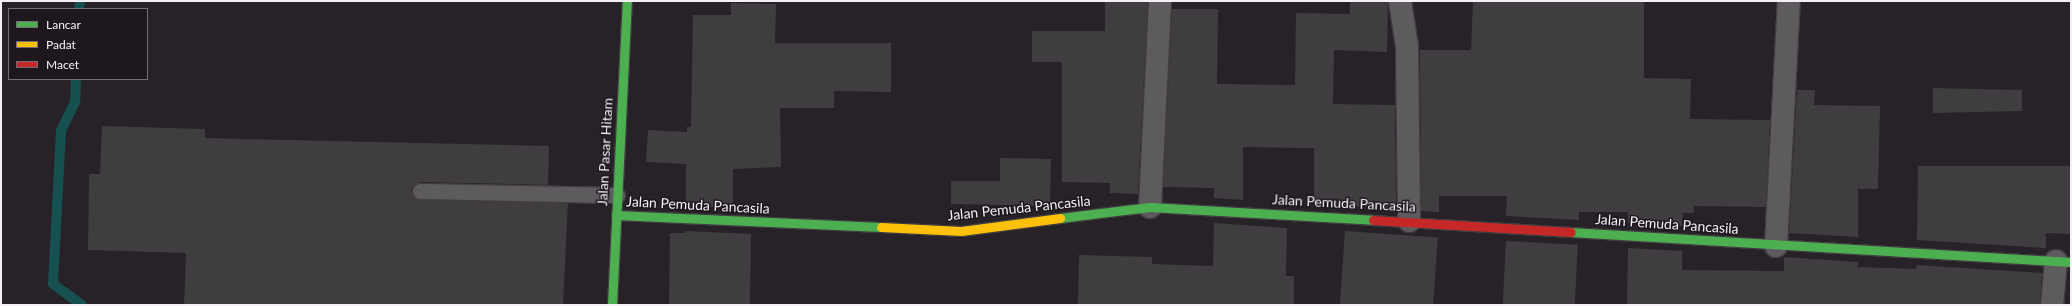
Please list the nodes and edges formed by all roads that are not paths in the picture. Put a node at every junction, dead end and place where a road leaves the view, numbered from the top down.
1 (627, 1) edge
2 (1400, 1) edge
3 (1789, 1) edge
4 (1160, 4) dead end
5 (420, 191) dead end
6 (617, 195) junction
7 (1150, 207) junction
8 (616, 215) junction
9 (1409, 221) junction
10 (1776, 246) junction
11 (2064, 262) edge
12 (612, 305) edge
13 (2052, 305) edge

1 - 6 street, Jalan Pasar Hitam
2 - 9 street
3 - 10 street
4 - 7 street
5 - 6 lane
6 - 8 street, Jalan Pasar Hitam
7 - 8 street, Jalan Pemuda Pancasila
7 - 9 street, Jalan Pemuda Pancasila
8 - 12 street, Jalan Pasar Hitam
9 - 10 street, Jalan Pemuda Pancasila
10 - 11 street, Jalan Pemuda Pancasila
11 - 13 street

